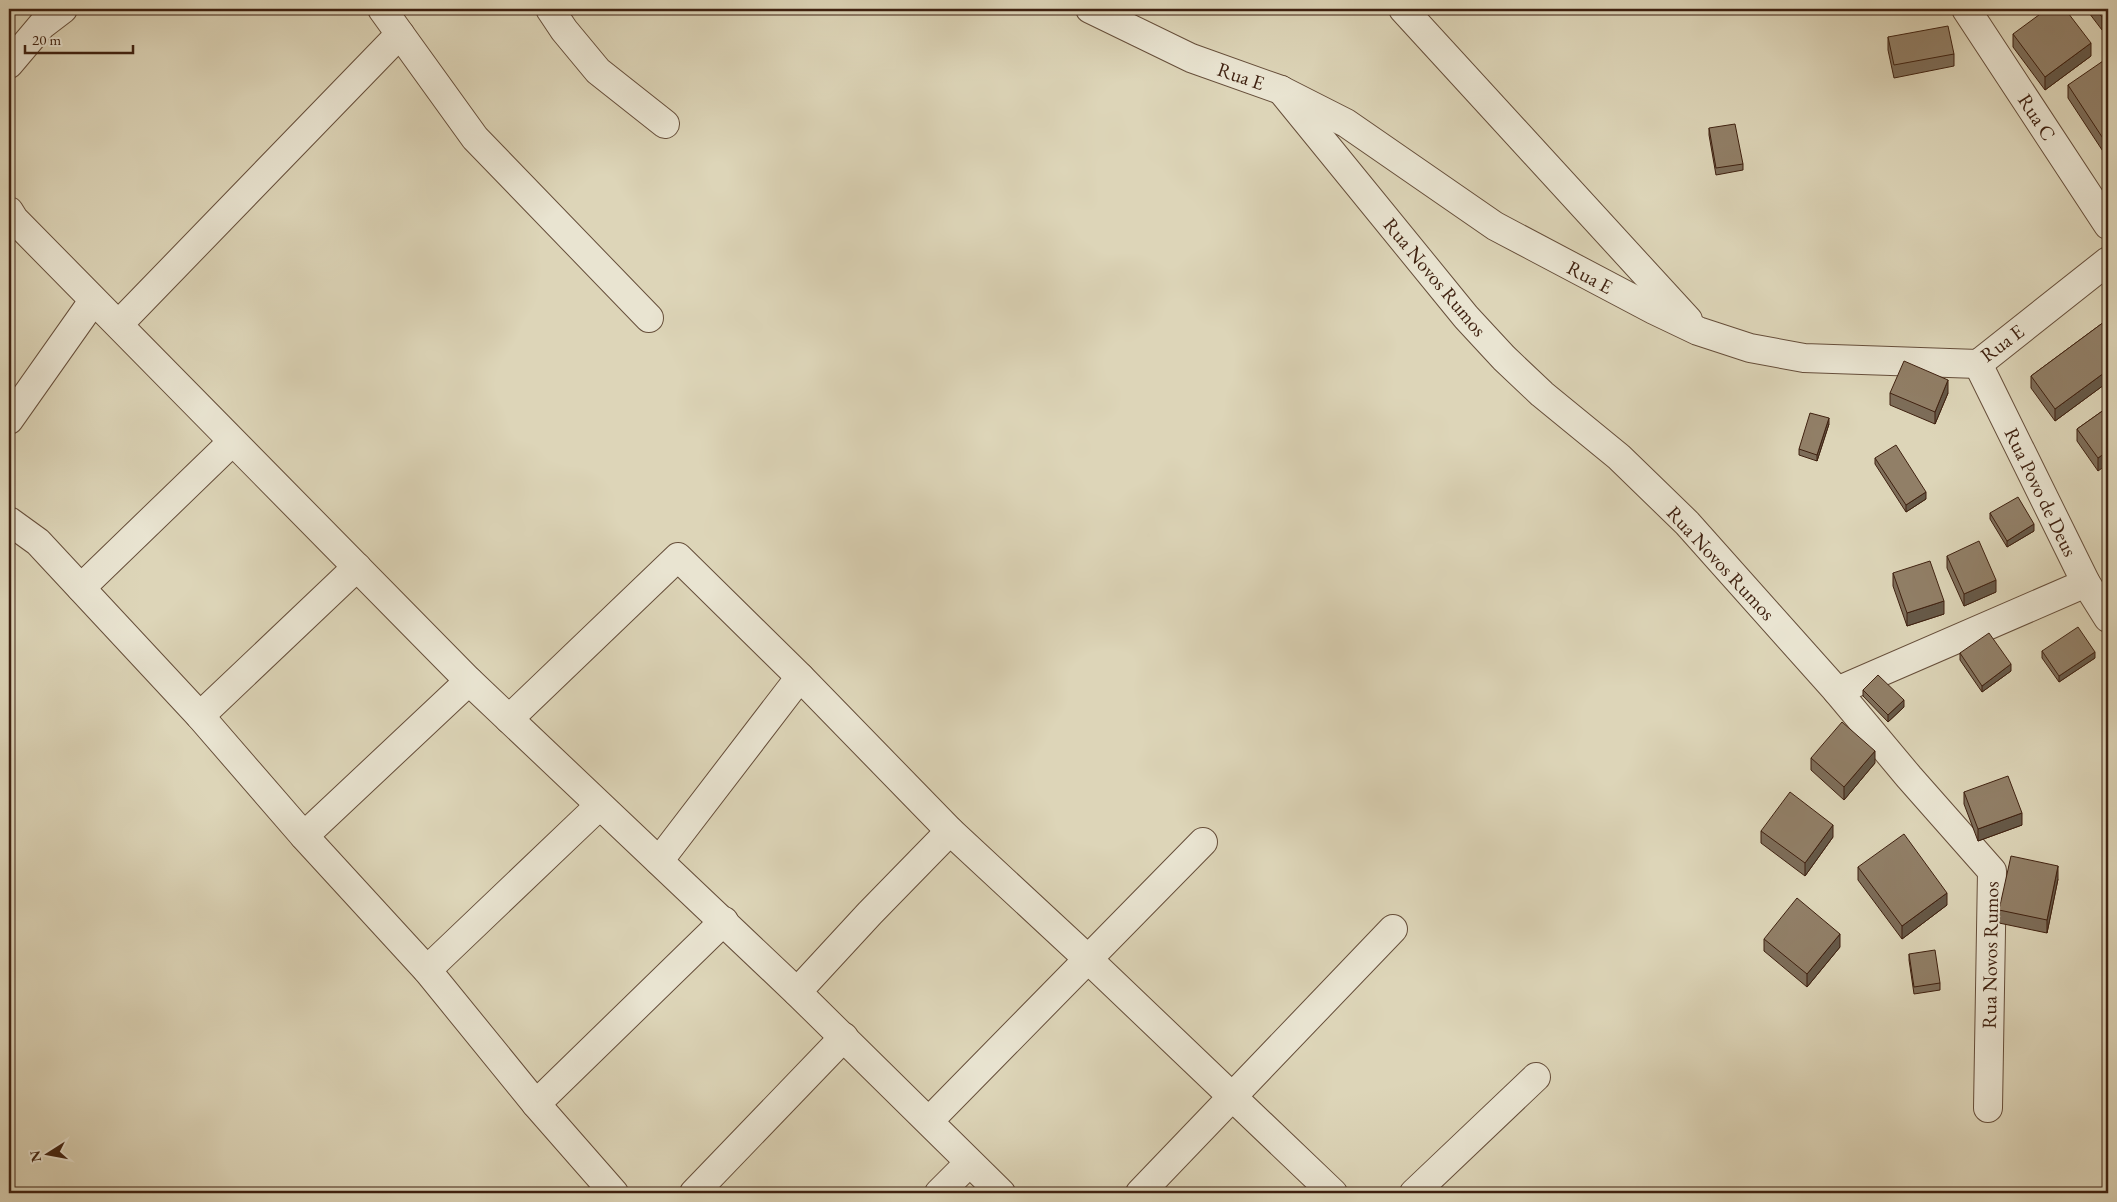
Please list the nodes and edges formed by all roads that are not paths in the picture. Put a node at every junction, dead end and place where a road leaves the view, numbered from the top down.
1 (64, 9) edge
2 (382, 9) edge
3 (550, 9) edge
4 (1090, 9) edge
5 (1403, 9) edge
6 (1966, 9) edge
7 (400, 34) junction
8 (9, 64) edge
9 (1281, 90) junction
10 (665, 124) dead end
11 (9, 211) edge
12 (2108, 225) edge
13 (2108, 261) edge
14 (93, 301) junction
15 (650, 318) dead end
16 (119, 324) junction
17 (1698, 331) junction
18 (1978, 364) junction
19 (9, 420) edge
20 (232, 442) junction
21 (9, 521) edge
22 (357, 567) junction
23 (2086, 583) junction
24 (81, 588) junction
25 (2108, 618) edge
26 (800, 677) junction
27 (468, 681) junction
28 (1837, 691) junction
29 (200, 716) junction
30 (509, 719) junction
31 (599, 806) junction
32 (950, 831) junction
33 (304, 836) junction
34 (1203, 842) dead end
35 (659, 861) junction
36 (724, 921) junction
37 (1393, 929) dead end
38 (1089, 960) junction
39 (427, 970) junction
40 (797, 992) junction
41 (844, 1037) junction
42 (1536, 1077) dead end
43 (1231, 1098) junction
44 (536, 1104) junction
45 (1988, 1108) dead end
46 (930, 1121) junction
47 (969, 1163) junction
48 (614, 1193) edge
49 (694, 1193) edge
50 (938, 1193) edge
51 (1001, 1193) edge
52 (1140, 1193) edge
53 (1333, 1193) edge
54 (1414, 1193) edge

1 - 8 street
2 - 7 street
3 - 10 street
4 - 9 street, Rua E
5 - 17 street
6 - 12 street, Rua C
7 - 15 street
7 - 16 street
9 - 17 street, Rua E
9 - 28 street, Rua Novos Rumos
11 - 14 street
13 - 18 street, Rua E
14 - 16 street
14 - 19 street
16 - 20 street
17 - 18 street, Rua E
18 - 23 street, Rua Povo de Deus
20 - 22 street
20 - 24 street
21 - 24 street
22 - 27 street
22 - 29 street
23 - 25 street, Rua Povo de Deus
23 - 28 street
24 - 29 street
26 - 30 street
26 - 32 street
26 - 35 street
27 - 30 street
27 - 33 street
28 - 45 street, Rua Novos Rumos
29 - 33 street
30 - 31 street
31 - 35 street
31 - 39 street
32 - 38 street
32 - 40 street
33 - 39 street
34 - 38 street
35 - 36 street
36 - 40 street
36 - 44 street
37 - 43 street
38 - 43 street
38 - 46 street
39 - 44 street
40 - 41 street
41 - 46 street
41 - 49 street
42 - 54 street
43 - 52 street
43 - 53 street
44 - 48 street
46 - 47 street
47 - 50 street
47 - 51 street

